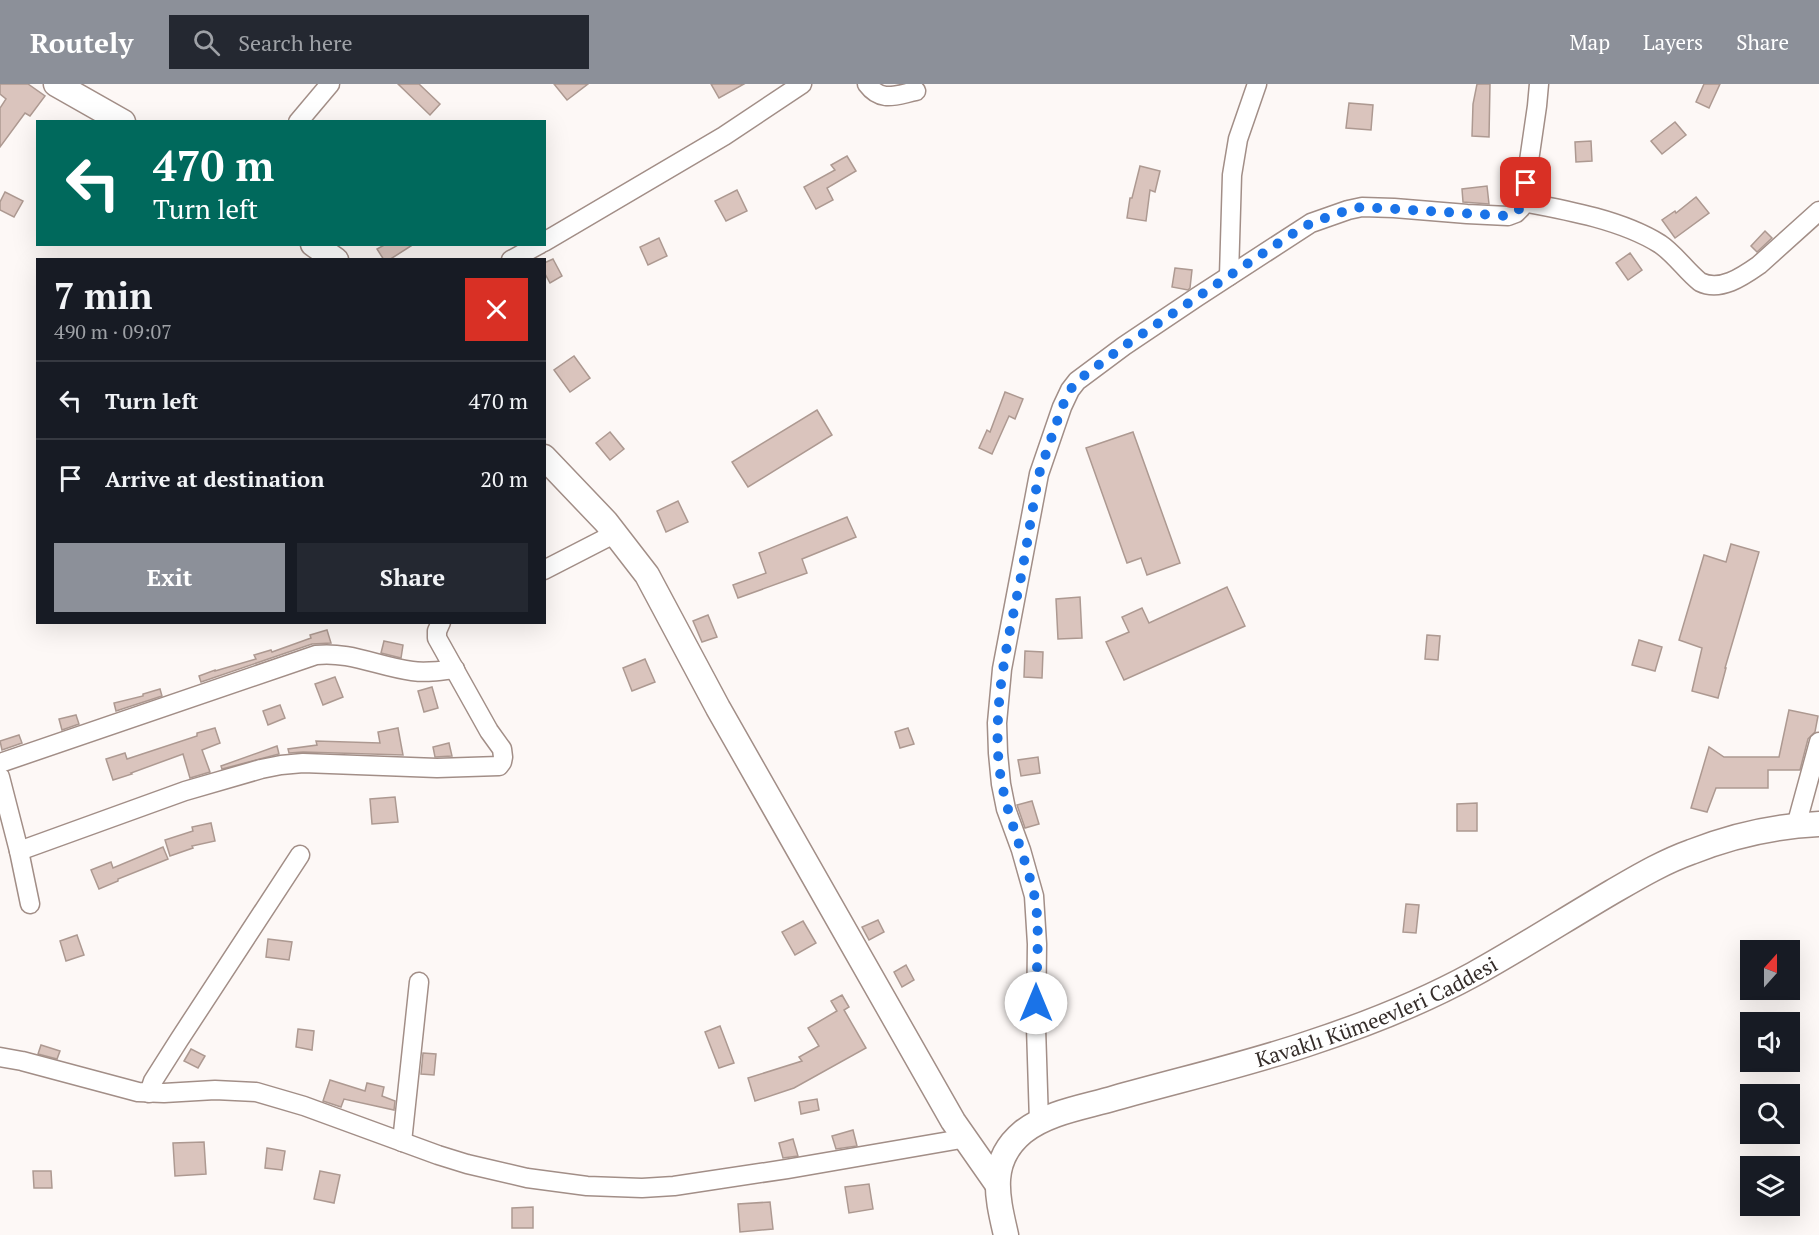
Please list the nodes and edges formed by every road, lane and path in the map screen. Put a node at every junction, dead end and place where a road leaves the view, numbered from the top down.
1 (56, 84) edge
2 (330, 84) edge
3 (802, 84) edge
4 (867, 84) edge
5 (1257, 84) edge
6 (1539, 84) edge
7 (916, 91) dead end
8 (119, 120) edge
9 (300, 120) edge
10 (1523, 202) junction
11 (1819, 211) edge
12 (546, 241) edge
13 (316, 246) edge
14 (536, 246) edge
15 (333, 258) edge
16 (515, 258) edge
17 (1229, 276) junction
18 (546, 458) edge
19 (616, 533) junction
20 (546, 569) edge
21 (440, 624) edge
22 (454, 669) junction
23 (1819, 742) edge
24 (0, 763) edge
25 (0, 777) edge
26 (1808, 825) edge
27 (19, 851) junction
28 (300, 855) dead end
29 (30, 904) dead end
30 (419, 982) dead end
31 (0, 1057) edge
32 (149, 1093) junction
33 (1039, 1122) junction
34 (967, 1138) junction
35 (402, 1142) junction
36 (997, 1184) junction
37 (1005, 1235) edge

1 - 8 street
2 - 9 street
3 - 12 street
4 - 7 street
5 - 17 street
6 - 10 street
10 - 11 street
10 - 17 street
13 - 15 street
14 - 16 street
17 - 33 street
18 - 19 street
19 - 20 street
19 - 34 street
21 - 22 street
22 - 24 street
22 - 27 street
23 - 26 street
25 - 27 street
26 - 33 street, Kavaklı Kümeevleri Caddesi
27 - 29 street
28 - 32 street
30 - 35 street
31 - 32 street
32 - 35 street
33 - 36 street, Kavaklı Kümeevleri Caddesi
34 - 35 street
34 - 36 street
36 - 37 street, Kavaklı Kümeevleri Caddesi

